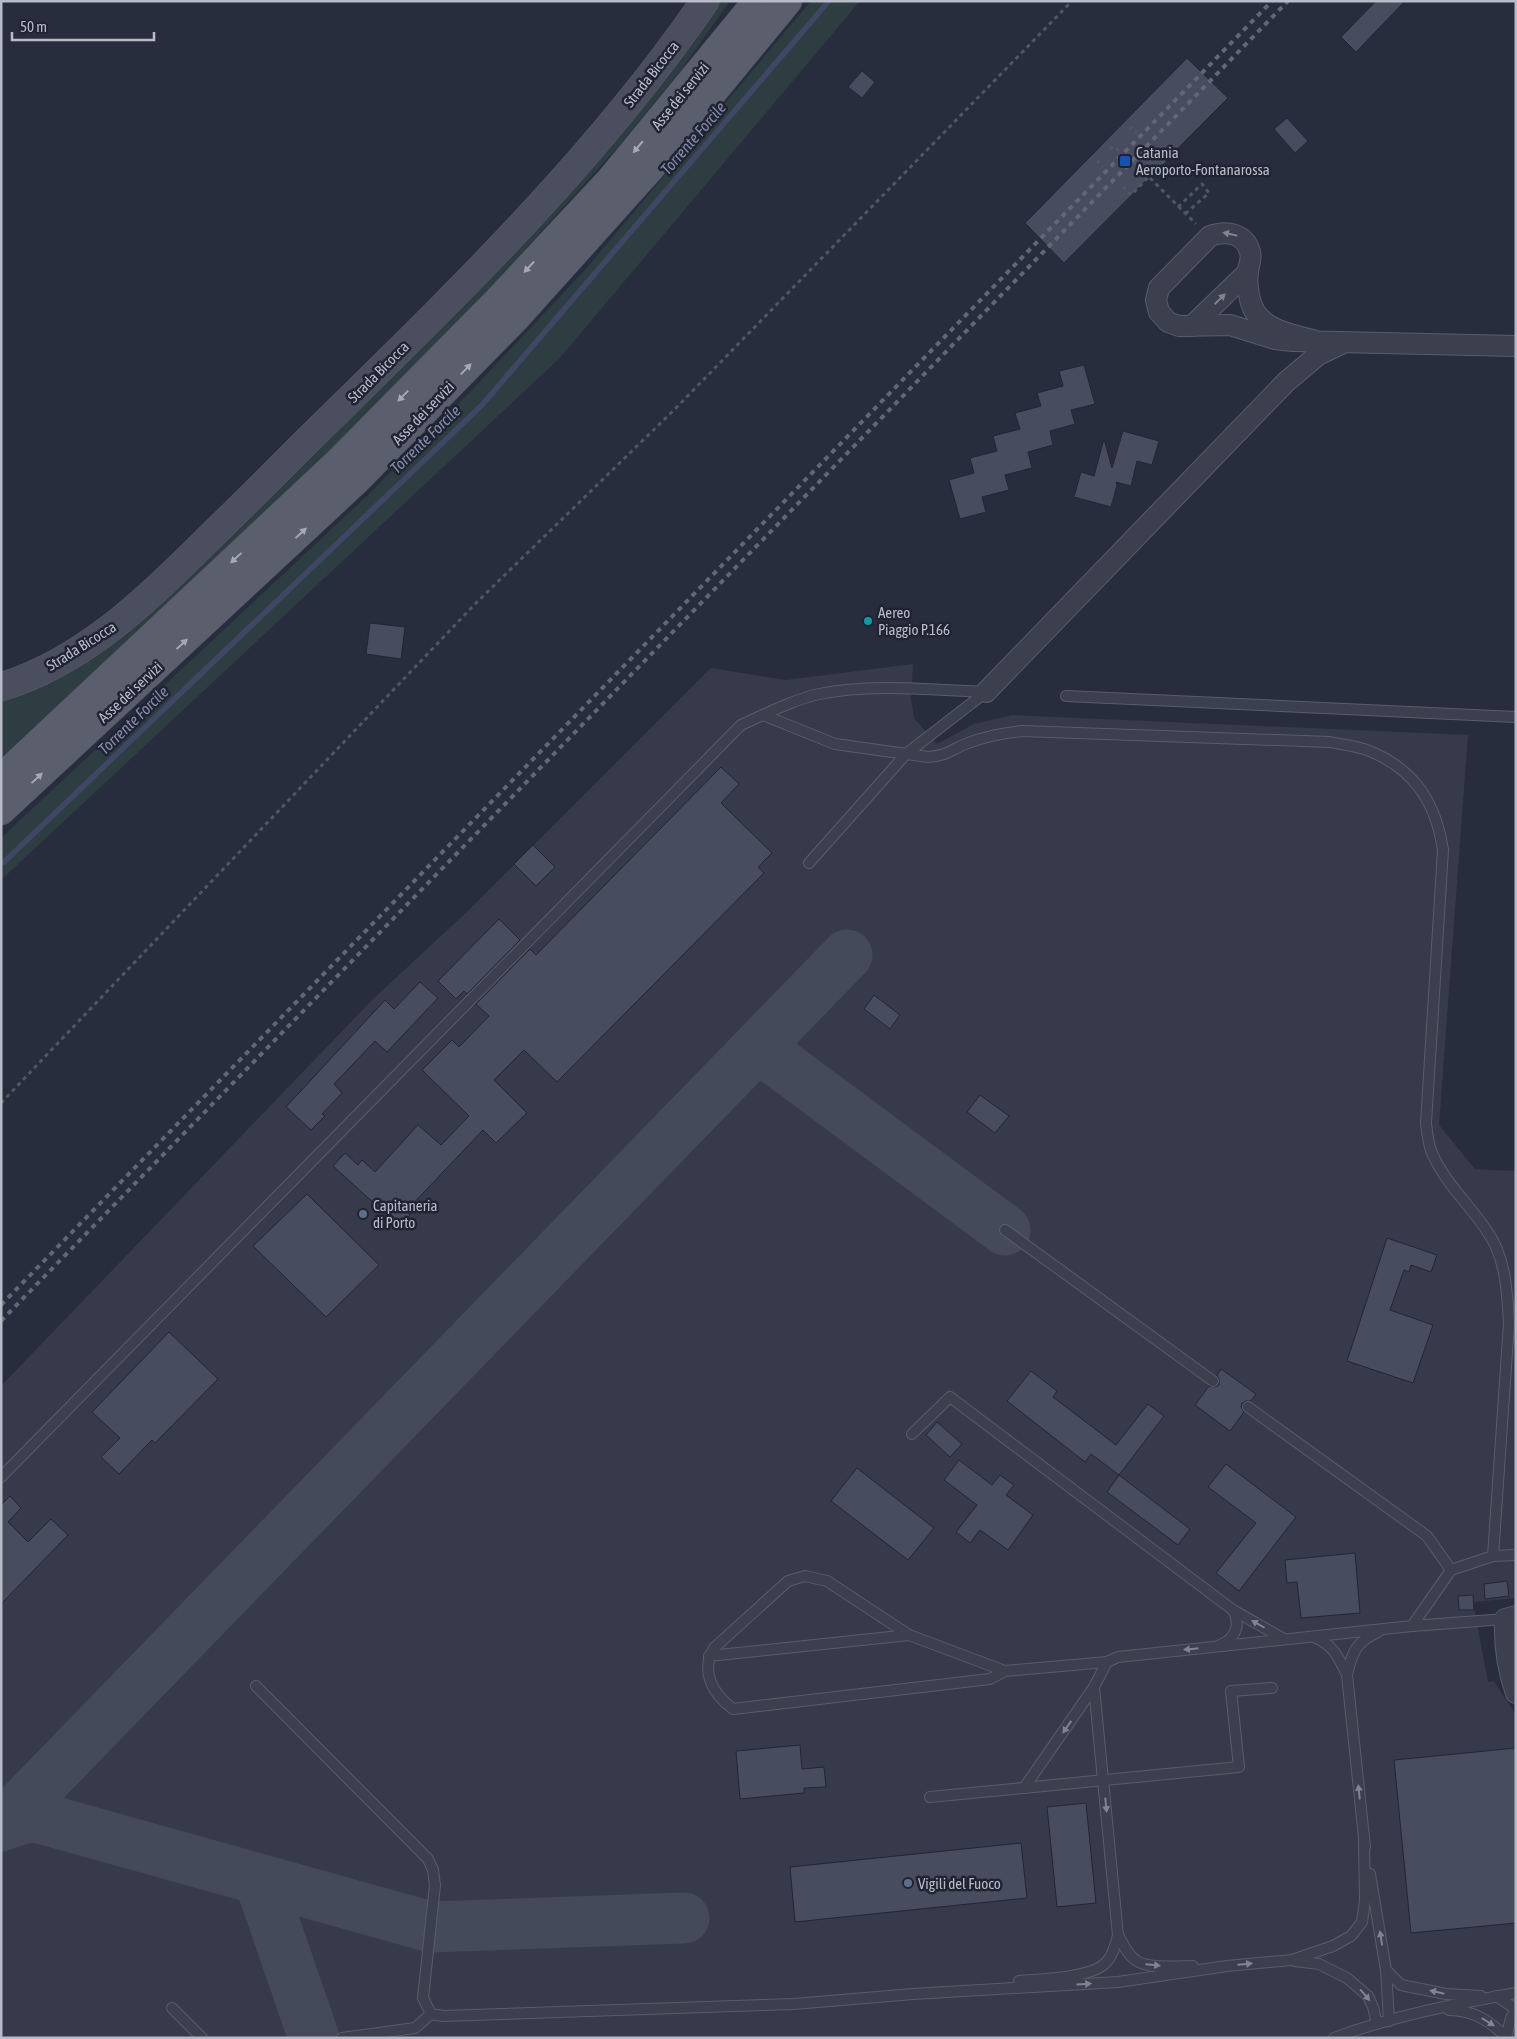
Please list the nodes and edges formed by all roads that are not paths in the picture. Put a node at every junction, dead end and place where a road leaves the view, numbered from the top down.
1 (705, 1) edge
2 (737, 1) edge
3 (757, 1) edge
4 (788, 1) edge
5 (680, 96) junction
6 (1248, 272) junction
7 (1192, 326) junction
8 (1316, 341) junction
9 (1345, 342) junction
10 (1516, 346) edge
11 (1, 687) edge
12 (986, 692) junction
13 (1066, 696) dead end
14 (763, 715) junction
15 (1516, 717) edge
16 (906, 754) junction
17 (1, 778) edge
18 (1, 811) edge
19 (809, 863) dead end
20 (1005, 1230) dead end
21 (1212, 1381) dead end
22 (1248, 1407) dead end
23 (912, 1434) dead end
24 (1, 1477) edge
25 (1516, 1555) edge
26 (1493, 1556) junction
27 (1451, 1570) junction
28 (1233, 1610) junction
29 (1510, 1618) edge
30 (1412, 1626) junction
31 (1386, 1629) junction
32 (909, 1635) junction
33 (1308, 1636) junction
34 (1284, 1639) junction
35 (1215, 1646) junction
36 (709, 1656) junction
37 (1107, 1662) junction
38 (1005, 1671) junction
39 (1347, 1675) junction
40 (256, 1686) dead end
41 (1094, 1687) junction
42 (1272, 1688) dead end
43 (1516, 1693) edge
44 (1103, 1780) junction
45 (1024, 1788) junction
46 (930, 1797) dead end
47 (1364, 1841) junction
48 (1118, 1935) junction
49 (1292, 1960) junction
50 (1227, 1966) junction
51 (1386, 1970) junction
52 (1516, 1993) edge
53 (913, 1994) junction
54 (1498, 1996) junction
55 (172, 2008) dead end
56 (1516, 2010) edge
57 (1431, 2011) junction
58 (431, 2014) junction
59 (1389, 2021) junction
60 (1377, 2024) junction
61 (1506, 2037) edge
62 (202, 2038) edge
63 (342, 2038) edge
64 (1334, 2038) edge

1 - 11 main road, Strada Bicocca
2 - 5 main road
3 - 5 main road, Asse dei servizi
18 -> 4 main road, Asse dei servizi
5 -> 17 main road, Asse dei servizi
7 -> 6 street
6 -> 7 street
6 - 8 street
7 - 8 street
8 - 9 street
9 - 10 street
9 - 12 street
12 - 14 lane
12 - 16 lane
13 - 15 lane
14 - 16 lane
14 - 24 lane
16 - 19 lane
16 - 26 lane
20 - 21 lane
22 - 27 lane
23 - 28 lane
25 - 26 lane
26 - 27 lane
27 - 30 lane
34 -> 28 lane
28 - 35 lane
29 - 30 lane
29 - 43 street
30 - 31 lane
31 - 33 lane
31 - 39 lane
32 - 36 lane
32 - 36 lane
32 - 38 lane
33 - 34 lane
33 - 39 lane
34 - 35 lane
35 -> 37 lane
36 - 38 lane
37 - 38 lane
37 - 41 lane
47 -> 39 lane
40 - 58 lane
41 - 44 lane
41 -> 45 lane
42 - 44 lane
44 - 45 lane
44 -> 48 lane
45 - 46 lane
47 - 49 lane
51 -> 47 lane
48 -> 50 lane
48 - 53 lane
50 -> 49 lane
49 -> 60 lane
53 -> 50 lane
54 -> 51 lane
51 - 59 lane
52 - 54 lane
53 - 58 lane
54 - 56 lane
54 - 57 lane
55 - 62 lane
56 - 61 lane
57 - 59 lane
57 -> 61 lane
58 - 63 lane
59 - 60 lane
60 - 64 lane

